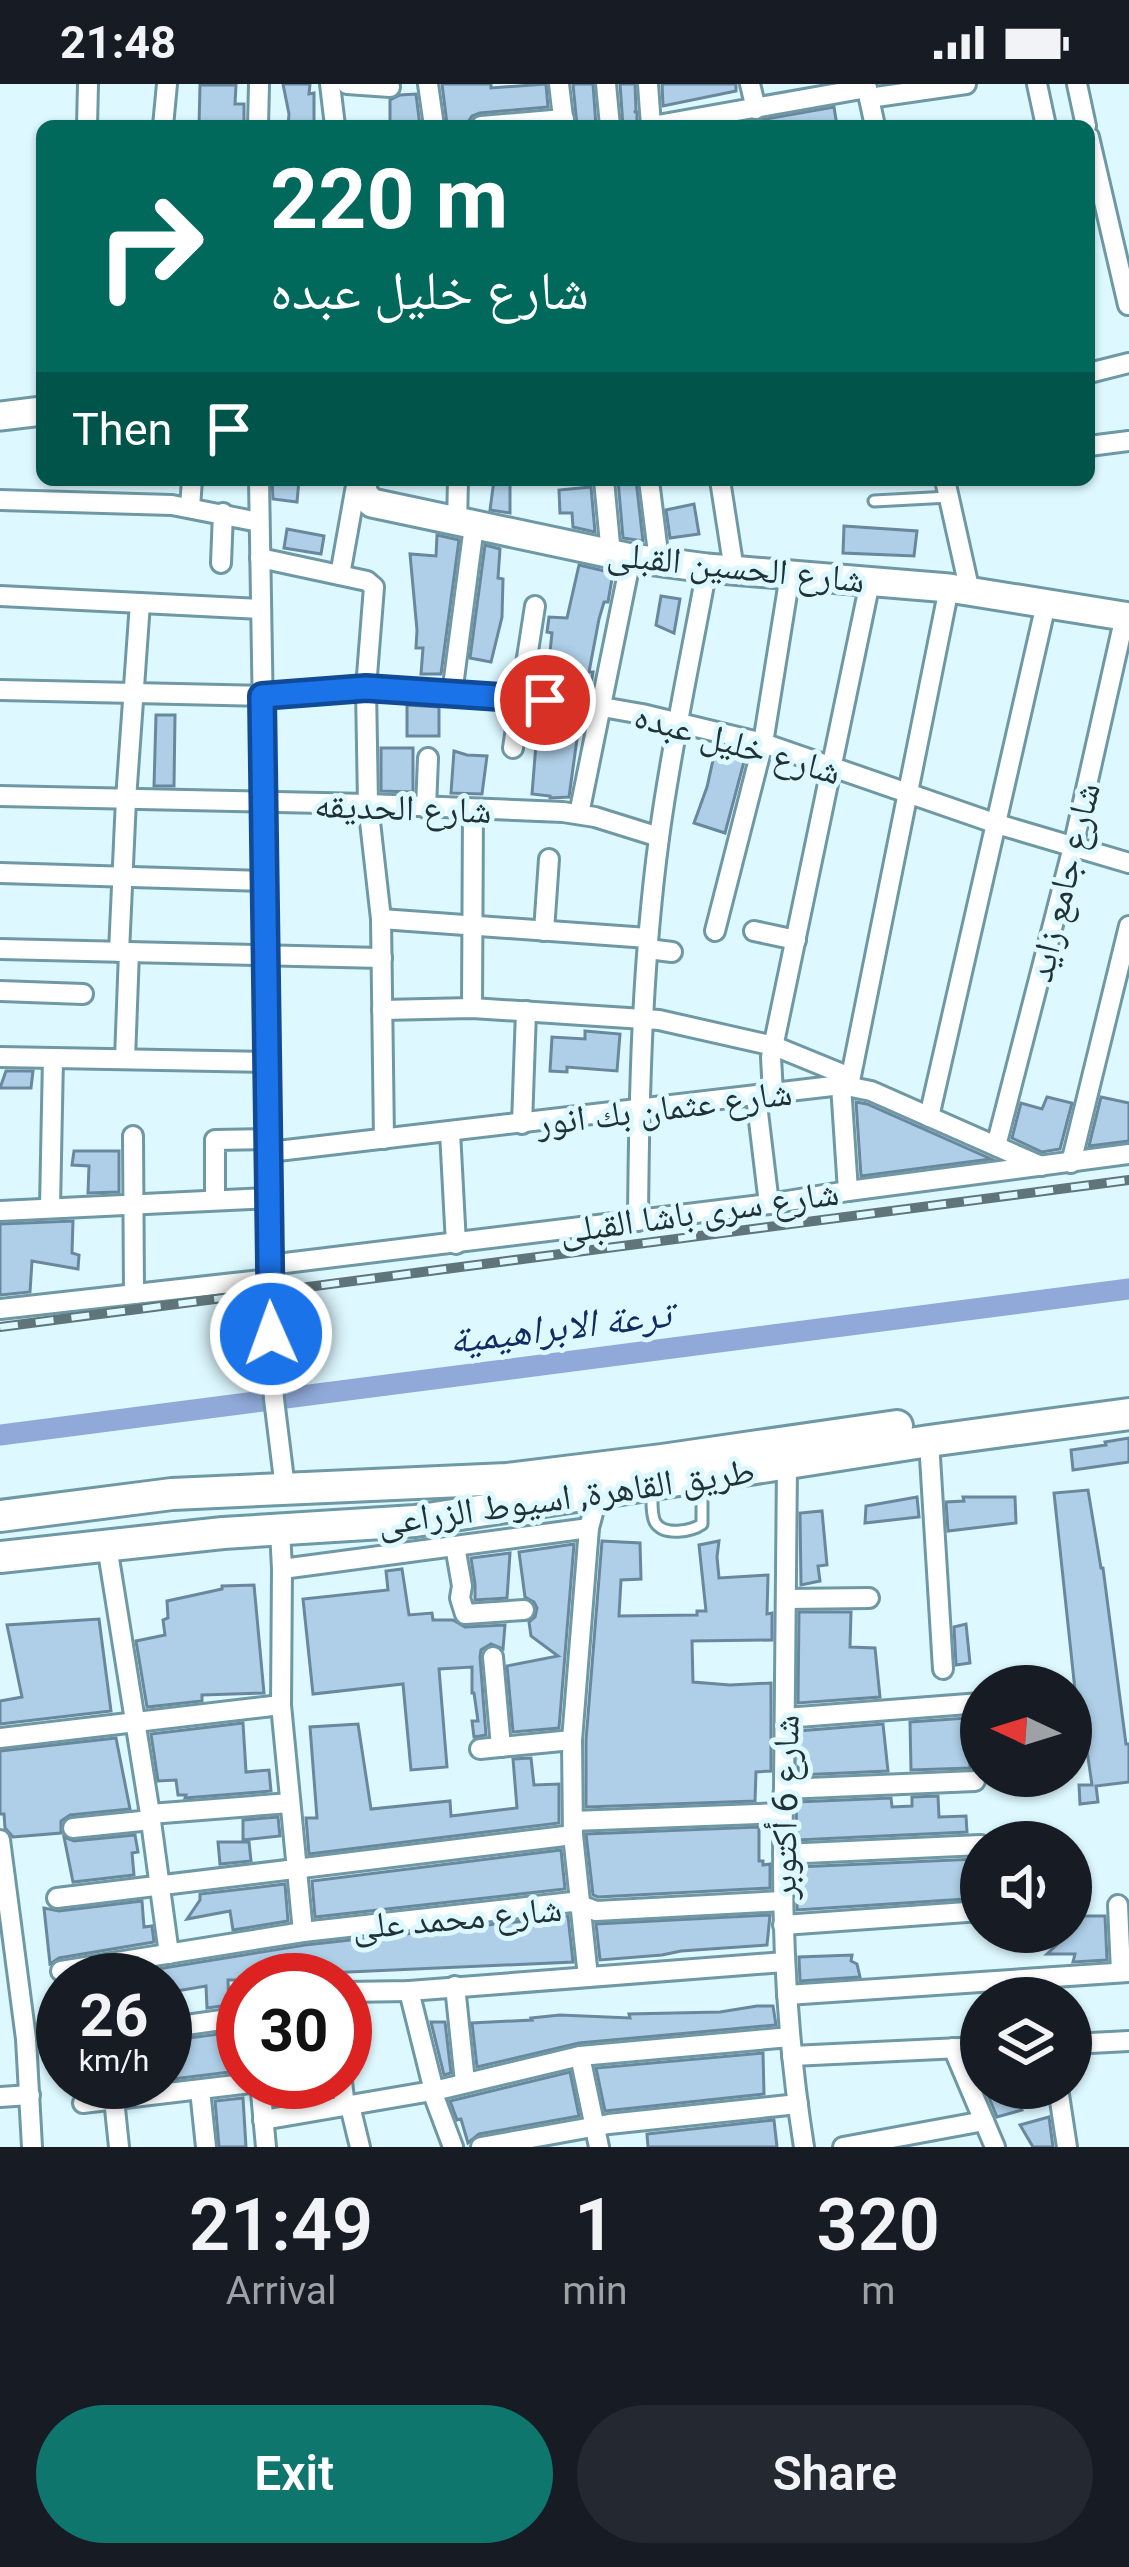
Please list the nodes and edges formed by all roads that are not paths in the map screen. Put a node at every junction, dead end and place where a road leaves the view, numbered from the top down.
1 (88, 84) edge
2 (167, 84) edge
3 (259, 84) edge
4 (331, 84) edge
5 (346, 84) edge
6 (428, 84) edge
7 (559, 84) edge
8 (606, 84) edge
9 (648, 84) edge
10 (750, 84) edge
11 (966, 84) edge
12 (1037, 84) edge
13 (1077, 84) edge
14 (390, 87) edge
15 (867, 90) edge
16 (788, 103) junction
17 (756, 109) junction
18 (87, 120) edge
19 (164, 120) edge
20 (258, 120) edge
21 (334, 120) edge
22 (433, 120) edge
23 (564, 120) edge
24 (609, 120) edge
25 (651, 120) edge
26 (724, 120) edge
27 (790, 120) edge
28 (873, 120) edge
29 (1045, 120) edge
30 (1085, 120) edge
31 (1098, 216) edge
32 (1128, 305) edge
33 (1129, 363) edge
34 (1095, 372) edge
35 (36, 412) edge
36 (0, 416) edge
37 (1129, 441) edge
38 (1095, 445) edge
39 (192, 486) edge
40 (259, 486) edge
41 (359, 486) edge
42 (361, 486) edge
43 (459, 486) edge
44 (606, 486) edge
45 (648, 486) edge
46 (720, 486) edge
47 (947, 489) edge
48 (0, 500) edge
49 (874, 501) dead end
50 (190, 507) junction
51 (223, 513) junction
52 (259, 522) junction
53 (465, 525) junction
54 (260, 558) junction
55 (634, 558) junction
56 (221, 563) dead end
57 (721, 569) junction
58 (340, 575) junction
59 (790, 575) junction
60 (870, 582) junction
61 (960, 590) junction
62 (0, 596) edge
63 (140, 603) junction
64 (1046, 604) junction
65 (535, 606) dead end
66 (261, 609) junction
67 (1127, 616) edge
68 (366, 688) junction
69 (0, 690) edge
70 (134, 693) junction
71 (452, 694) junction
72 (262, 696) junction
73 (521, 699) junction
74 (601, 706) junction
75 (679, 723) junction
76 (763, 743) junction
77 (513, 748) dead end
78 (428, 758) dead end
79 (832, 768) junction
80 (908, 794) junction
81 (0, 796) edge
82 (126, 799) junction
83 (264, 802) junction
84 (368, 803) junction
85 (426, 808) junction
86 (473, 809) junction
87 (579, 814) junction
88 (997, 824) junction
89 (659, 837) junction
90 (1073, 847) junction
91 (549, 859) dead end
92 (1129, 863) edge
93 (0, 873) edge
94 (123, 877) junction
95 (266, 881) junction
96 (381, 919) junction
97 (472, 926) junction
98 (1129, 926) edge
99 (544, 931) junction
100 (715, 931) dead end
101 (754, 931) dead end
102 (796, 940) junction
103 (648, 943) junction
104 (0, 949) edge
105 (124, 952) junction
106 (672, 952) dead end
107 (267, 955) junction
108 (382, 958) junction
109 (0, 992) edge
110 (82, 994) dead end
111 (472, 1008) junction
112 (382, 1010) junction
113 (526, 1011) junction
114 (643, 1018) junction
115 (774, 1046) junction
116 (0, 1057) edge
117 (53, 1058) junction
118 (125, 1060) junction
119 (268, 1062) junction
120 (847, 1083) junction
121 (764, 1095) junction
122 (639, 1111) junction
123 (929, 1117) junction
124 (522, 1124) junction
125 (450, 1132) junction
126 (134, 1136) dead end
127 (384, 1139) junction
128 (268, 1145) junction
129 (996, 1146) junction
130 (1129, 1154) edge
131 (1071, 1163) junction
132 (1043, 1167) junction
133 (848, 1191) junction
134 (269, 1198) junction
135 (215, 1200) junction
136 (134, 1204) junction
137 (770, 1204) junction
138 (50, 1208) junction
139 (0, 1211) edge
140 (638, 1221) junction
141 (456, 1244) junction
142 (269, 1272) junction
143 (134, 1294) junction
144 (0, 1309) edge
145 (1129, 1392) edge
146 (1129, 1414) edge
147 (929, 1441) junction
148 (787, 1465) junction
149 (702, 1478) junction
150 (652, 1485) junction
151 (598, 1494) junction
152 (283, 1509) junction
153 (0, 1516) edge
154 (590, 1528) junction
155 (0, 1535) edge
156 (107, 1546) junction
157 (455, 1546) junction
158 (0, 1557) edge
159 (282, 1569) junction
160 (869, 1598) dead end
161 (786, 1599) junction
162 (524, 1610) dead end
163 (493, 1657) dead end
164 (944, 1669) dead end
165 (281, 1705) junction
166 (960, 1705) edge
167 (785, 1718) junction
168 (136, 1721) junction
169 (0, 1738) edge
170 (572, 1740) junction
171 (502, 1747) junction
172 (480, 1749) dead end
173 (960, 1782) edge
174 (784, 1789) junction
175 (290, 1803) junction
176 (781, 1813) junction
177 (151, 1817) junction
178 (74, 1828) dead end
179 (573, 1828) junction
180 (0, 1840) edge
181 (960, 1846) edge
182 (784, 1854) junction
183 (295, 1870) junction
184 (160, 1886) junction
185 (57, 1898) dead end
186 (783, 1901) junction
187 (1118, 1905) dead end
188 (583, 1907) junction
189 (960, 1912) edge
190 (783, 1925) junction
191 (303, 1932) junction
192 (169, 1953) edge
193 (175, 1953) edge
194 (784, 1962) junction
195 (1125, 1972) edge
196 (588, 1977) junction
197 (455, 1986) junction
198 (409, 1990) junction
199 (372, 1991) edge
200 (787, 1995) junction
201 (1129, 2041) edge
202 (1092, 2043) edge
203 (791, 2047) junction
204 (953, 2048) junction
205 (960, 2048) edge
206 (580, 2056) junction
207 (465, 2082) junction
208 (216, 2088) edge
209 (200, 2090) junction
210 (192, 2091) edge
211 (433, 2091) junction
212 (30, 2095) junction
213 (0, 2097) edge
214 (372, 2102) edge
215 (797, 2104) junction
216 (115, 2109) edge
217 (262, 2109) edge
218 (329, 2109) edge
219 (348, 2109) edge
220 (1061, 2109) edge
221 (263, 2120) junction
222 (984, 2121) junction
223 (594, 2126) junction
224 (32, 2147) edge
225 (119, 2147) edge
226 (206, 2147) edge
227 (266, 2147) edge
228 (360, 2147) edge
229 (453, 2147) edge
230 (481, 2147) edge
231 (599, 2147) edge
232 (804, 2147) edge
233 (843, 2147) edge
234 (995, 2147) edge
235 (1067, 2147) edge

1 - 18 street
2 - 19 street
3 - 20 street
4 - 21 street
5 - 14 street
6 - 22 street
7 - 23 street
8 - 24 street
9 - 25 street
10 - 17 street
11 - 15 street
12 - 29 street
13 - 30 street
15 - 16 street
15 - 28 street
16 - 17 street
16 - 27 street
17 - 26 street
31 - 32 street
33 - 34 street
35 - 36 main road
37 - 38 street
39 - 50 street
40 - 52 street
41 - 58 street
42 - 53 main road, شارع الحسين القبلى
43 - 53 street
44 - 55 street
45 - 55 street
46 - 57 street
47 - 49 lane
47 - 61 street
48 - 50 street
50 - 51 street
51 - 52 street
51 - 56 street
52 - 54 street
53 - 55 main road, شارع الحسين القبلى
53 - 71 street
54 - 58 street
54 - 66 street
55 - 57 main road, شارع الحسين القبلى
55 - 74 street
57 - 59 main road, شارع الحسين القبلى
57 - 75 street
58 - 68 street
59 - 60 main road, شارع الحسين القبلى
59 - 76 street
60 - 61 main road, شارع الحسين القبلى
60 - 79 street
61 - 64 main road, شارع الحسين القبلى
61 - 80 street
62 - 63 street
63 - 66 street
63 - 70 street
64 - 67 main road, شارع الحسين القبلى
64 - 88 street
65 - 73 street
66 - 72 street
67 - 90 street, شارع جامع زايد
68 - 71 street, شارع خليل عبده
68 - 72 street, شارع خليل عبده
68 - 84 street
69 - 70 street, شارع خليل عبده
70 - 72 street, شارع خليل عبده
70 - 82 street
71 - 73 street, شارع خليل عبده
72 - 83 street
73 - 74 street, شارع خليل عبده
73 - 77 street
74 - 75 street, شارع خليل عبده
74 - 87 street
75 - 76 street, شارع خليل عبده
75 - 89 street
76 - 79 street, شارع خليل عبده
76 - 100 street
78 - 85 street
79 - 80 street, شارع خليل عبده
79 - 102 street
80 - 88 street, شارع خليل عبده
80 - 120 street
81 - 82 street, شارع الحديقه
82 - 83 street, شارع الحديقه
82 - 94 street
83 - 84 street, شارع الحديقه
83 - 95 street
84 - 85 street, شارع الحديقه
84 - 96 street
85 - 86 street, شارع الحديقه
86 - 87 street, شارع الحديقه
86 - 97 street
87 - 89 street, شارع الحديقه
88 - 90 street, شارع خليل عبده
88 - 123 street
89 - 103 street
90 - 92 street, شارع خليل عبده
90 - 129 street, شارع جامع زايد
91 - 99 street
93 - 94 street
94 - 95 street
94 - 105 street
95 - 107 street
96 - 97 street
96 - 108 street
97 - 99 street
97 - 111 street
98 - 131 street
99 - 103 street
101 - 102 street
102 - 115 street
103 - 106 street
103 - 114 street
104 - 105 street
105 - 107 street
105 - 118 street
107 - 108 street
107 - 119 street
108 - 112 street
109 - 110 street
111 - 112 street
111 - 113 street
112 - 127 street
113 - 114 street
113 - 124 street
114 - 115 street
114 - 122 street
115 - 120 street
115 - 121 street
116 - 117 street
117 - 118 street
117 - 138 street
118 - 119 street
119 - 128 street
120 - 121 street, شارع عثمان بك انور
120 - 123 street, شارع عثمان بك انور
120 - 133 street
121 - 122 street, شارع عثمان بك انور
121 - 137 street
122 - 124 street, شارع عثمان بك انور
122 - 140 street
123 - 129 street, شارع عثمان بك انور
124 - 125 street, شارع عثمان بك انور
125 - 127 street, شارع عثمان بك انور
125 - 141 street
126 - 136 street
127 - 128 street, شارع عثمان بك انور
128 - 134 street
128 - 135 street, شارع عثمان بك انور
129 - 132 street, شارع عثمان بك انور
130 - 131 street, شارع سرى باشا القبلى
131 - 132 street, شارع سرى باشا القبلى
132 - 133 street, شارع سرى باشا القبلى
133 - 137 street, شارع سرى باشا القبلى
134 - 135 street
134 - 142 street
135 - 136 street
136 - 138 street
136 - 143 street
137 - 140 street, شارع سرى باشا القبلى
138 - 139 street
140 - 141 street, شارع سرى باشا القبلى
141 - 142 street, شارع سرى باشا القبلى
142 - 143 street, شارع سرى باشا القبلى
142 - 152 street
143 - 144 street, شارع سرى باشا القبلى
145 - 152 highway, طريق القاهرة, اسيوط الزراعى
146 - 147 highway, طريق القاهرة, اسيوط الزراعى
147 - 148 highway, طريق القاهرة, اسيوط الزراعى
147 - 164 street
148 - 149 highway, طريق القاهرة, اسيوط الزراعى
148 - 161 street, شارع 6 أكتوبر
149 - 150 highway, طريق القاهرة, اسيوط الزراعى
149 - 150 lane
150 - 151 highway, طريق القاهرة, اسيوط الزراعى
151 - 152 highway, طريق القاهرة, اسيوط الزراعى
151 - 154 street
152 - 153 highway, طريق القاهرة, اسيوط الزراعى
152 - 155 highway
152 - 156 highway, طريق القاهرة, اسيوط الزراعى
152 - 159 street
154 - 157 street
154 - 170 street
156 - 158 highway, طريق القاهرة, اسيوط الزراعى
156 - 168 street
157 - 159 street
157 - 162 street
159 - 165 street
160 - 161 street
161 - 167 street, شارع 6 أكتوبر
163 - 171 street
165 - 168 street
165 - 175 street
166 - 167 street
167 - 174 street, شارع 6 أكتوبر
168 - 169 street
168 - 177 street
170 - 171 street
170 - 179 street
171 - 172 street
173 - 174 street
174 - 176 street, شارع 6 أكتوبر
175 - 177 street
175 - 183 street
176 - 179 street
176 - 182 street, شارع 6 أكتوبر
177 - 178 street
177 - 184 street
179 - 183 street
179 - 188 street
180 - 212 street
181 - 182 street
182 - 186 street, شارع 6 أكتوبر
183 - 184 street
183 - 191 street
184 - 185 street
184 - 192 street
186 - 188 street, شارع محمد على
186 - 190 street, شارع 6 أكتوبر
187 - 195 street
188 - 191 street, شارع محمد على
188 - 196 street
189 - 190 street
190 - 194 street, شارع 6 أكتوبر
191 - 193 street, شارع محمد على
194 - 196 street
194 - 200 street, شارع 6 أكتوبر
195 - 200 street
196 - 197 street
197 - 198 street
197 - 207 street
198 - 199 street
198 - 211 street
200 - 203 street, شارع 6 أكتوبر
201 - 202 street
203 - 204 street
203 - 206 street
203 - 215 street, شارع 6 أكتوبر
204 - 205 street
204 - 222 street
206 - 207 street
206 - 223 street
207 - 211 street
208 - 209 street
209 - 210 street
209 - 226 street
211 - 214 street
211 - 229 street
212 - 213 street
212 - 224 street
215 - 223 street
215 - 232 street, شارع 6 أكتوبر
216 - 225 street
217 - 221 street
218 - 221 street
219 - 228 street
220 - 235 street
221 - 227 street
222 - 233 street
222 - 234 street
223 - 230 street
223 - 231 street

